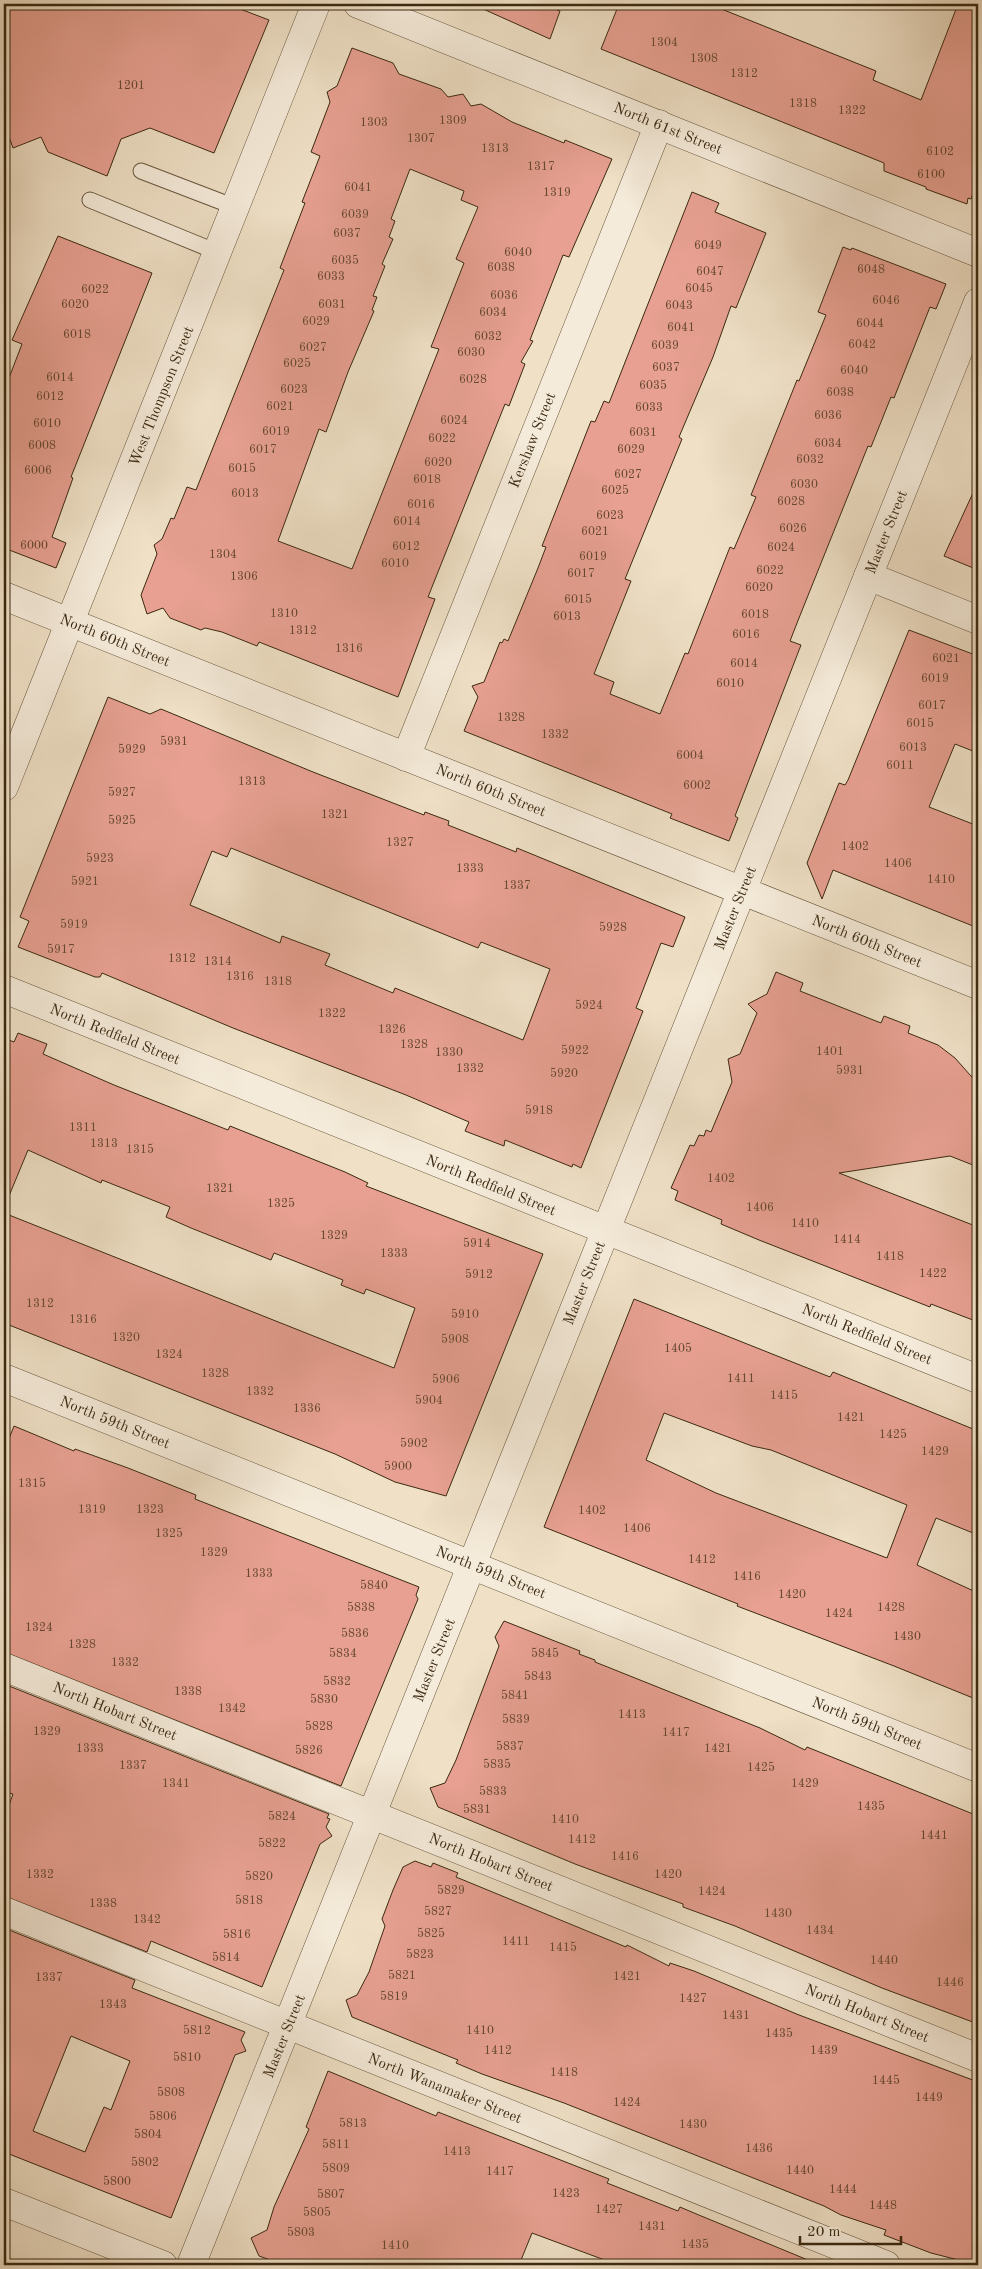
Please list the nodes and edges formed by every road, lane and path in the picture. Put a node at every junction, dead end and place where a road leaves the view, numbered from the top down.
1 (316, 4) edge
2 (358, 4) edge
3 (659, 124) junction
4 (141, 171) dead end
5 (90, 200) dead end
6 (235, 207) junction
7 (218, 252) junction
8 (978, 253) edge
9 (978, 302) edge
10 (868, 576) junction
11 (4, 596) edge
12 (978, 620) edge
13 (70, 622) junction
14 (406, 756) junction
15 (4, 787) edge
16 (742, 891) junction
17 (978, 985) edge
18 (4, 989) edge
19 (605, 1230) junction
20 (4, 1378) edge
21 (978, 1379) edge
22 (473, 1564) junction
23 (4, 1667) edge
24 (978, 1768) edge
25 (371, 1814) junction
26 (4, 1911) edge
27 (288, 2025) junction
28 (978, 2058) edge
29 (4, 2202) edge
30 (163, 2265) edge
31 (191, 2265) edge
32 (886, 2265) edge

1 - 6 street, West Thompson Street
2 - 3 street, North 61st Street
3 - 8 street, North 61st Street
3 - 14 street, Kershaw Street
4 - 6 lane
5 - 7 lane
6 - 7 street, West Thompson Street
7 - 13 street, West Thompson Street
9 - 10 street, Master Street
10 - 12 street
10 - 16 street, Master Street
11 - 13 street, North 60th Street
13 - 14 street, North 60th Street
13 - 15 street, West Thompson Street
14 - 16 street, North 60th Street
16 - 17 street, North 60th Street
16 - 19 street, Master Street
18 - 19 street, North Redfield Street
19 - 21 street, North Redfield Street
19 - 22 street, Master Street
20 - 22 street, North 59th Street
22 - 24 street, North 59th Street
22 - 25 street, Master Street
23 - 25 street, North Hobart Street
25 - 27 street, Master Street
25 - 28 street, North Hobart Street
26 - 27 street, North Wanamaker Street
27 - 31 street, Master Street
27 - 32 street, North Wanamaker Street
29 - 30 street

